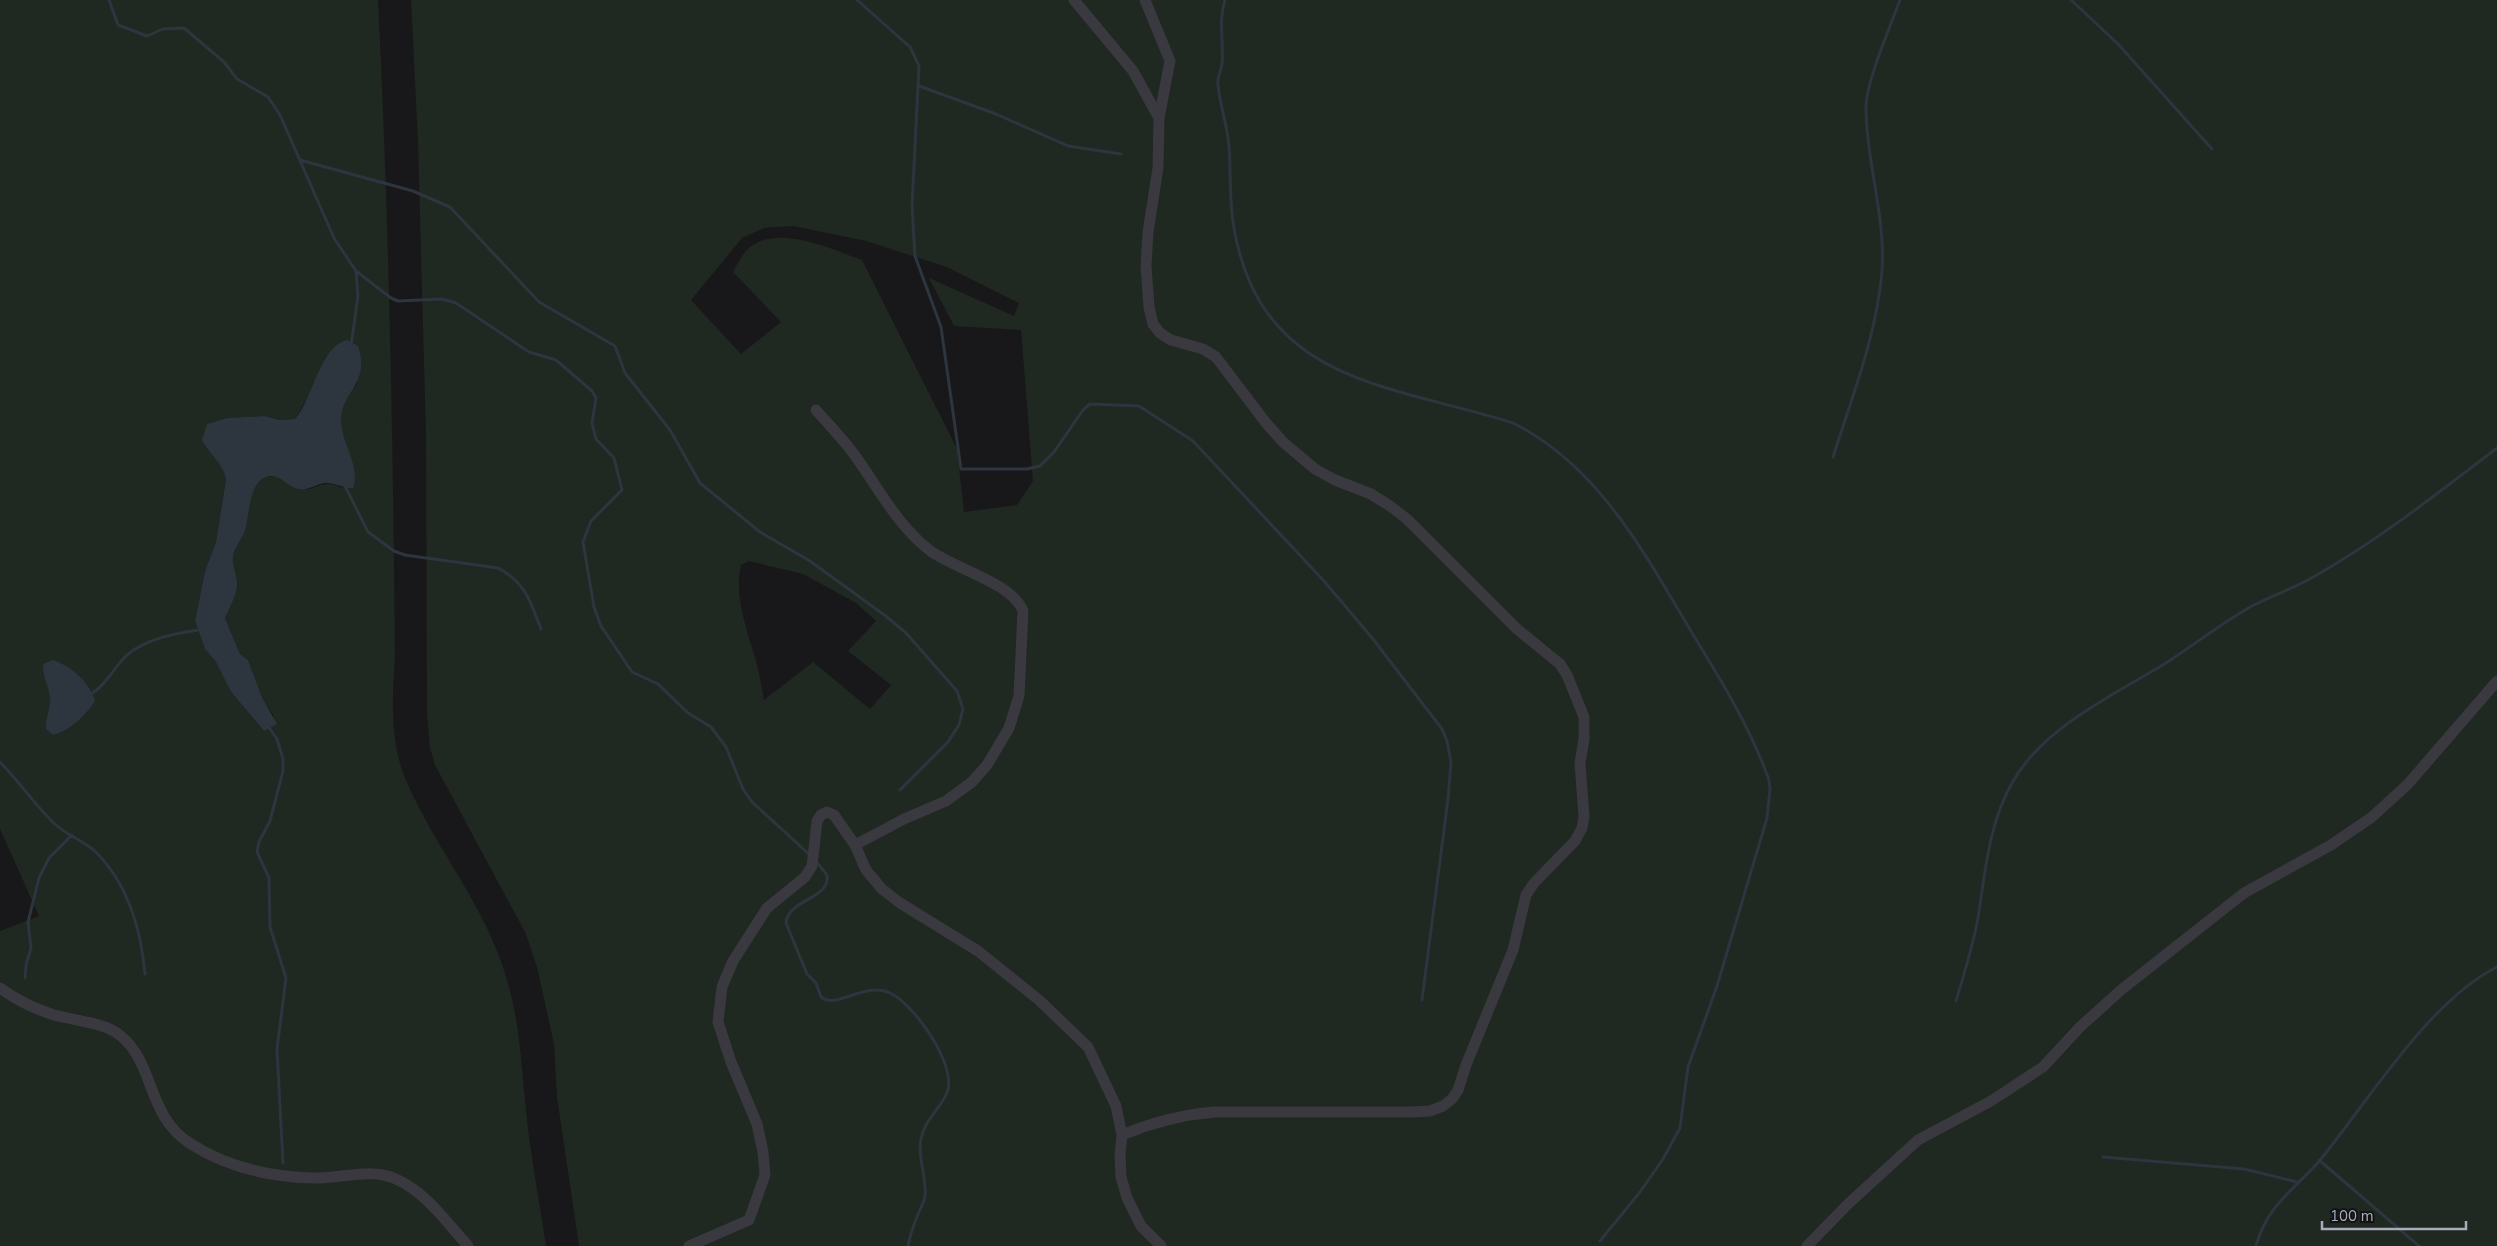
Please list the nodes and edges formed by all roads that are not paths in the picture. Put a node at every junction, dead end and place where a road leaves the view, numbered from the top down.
1 (1074, 0) edge
2 (1145, 0) edge
3 (1159, 118) junction
4 (816, 410) dead end
5 (2497, 681) edge
6 (855, 845) junction
7 (0, 988) edge
8 (1122, 1135) junction
9 (468, 1246) edge
10 (689, 1246) edge
11 (1161, 1246) edge
12 (1807, 1246) edge

1 - 3 street
2 - 3 street
3 - 8 street
4 - 6 street
5 - 12 street
6 - 8 street
6 - 10 street
7 - 9 street
8 - 11 street

